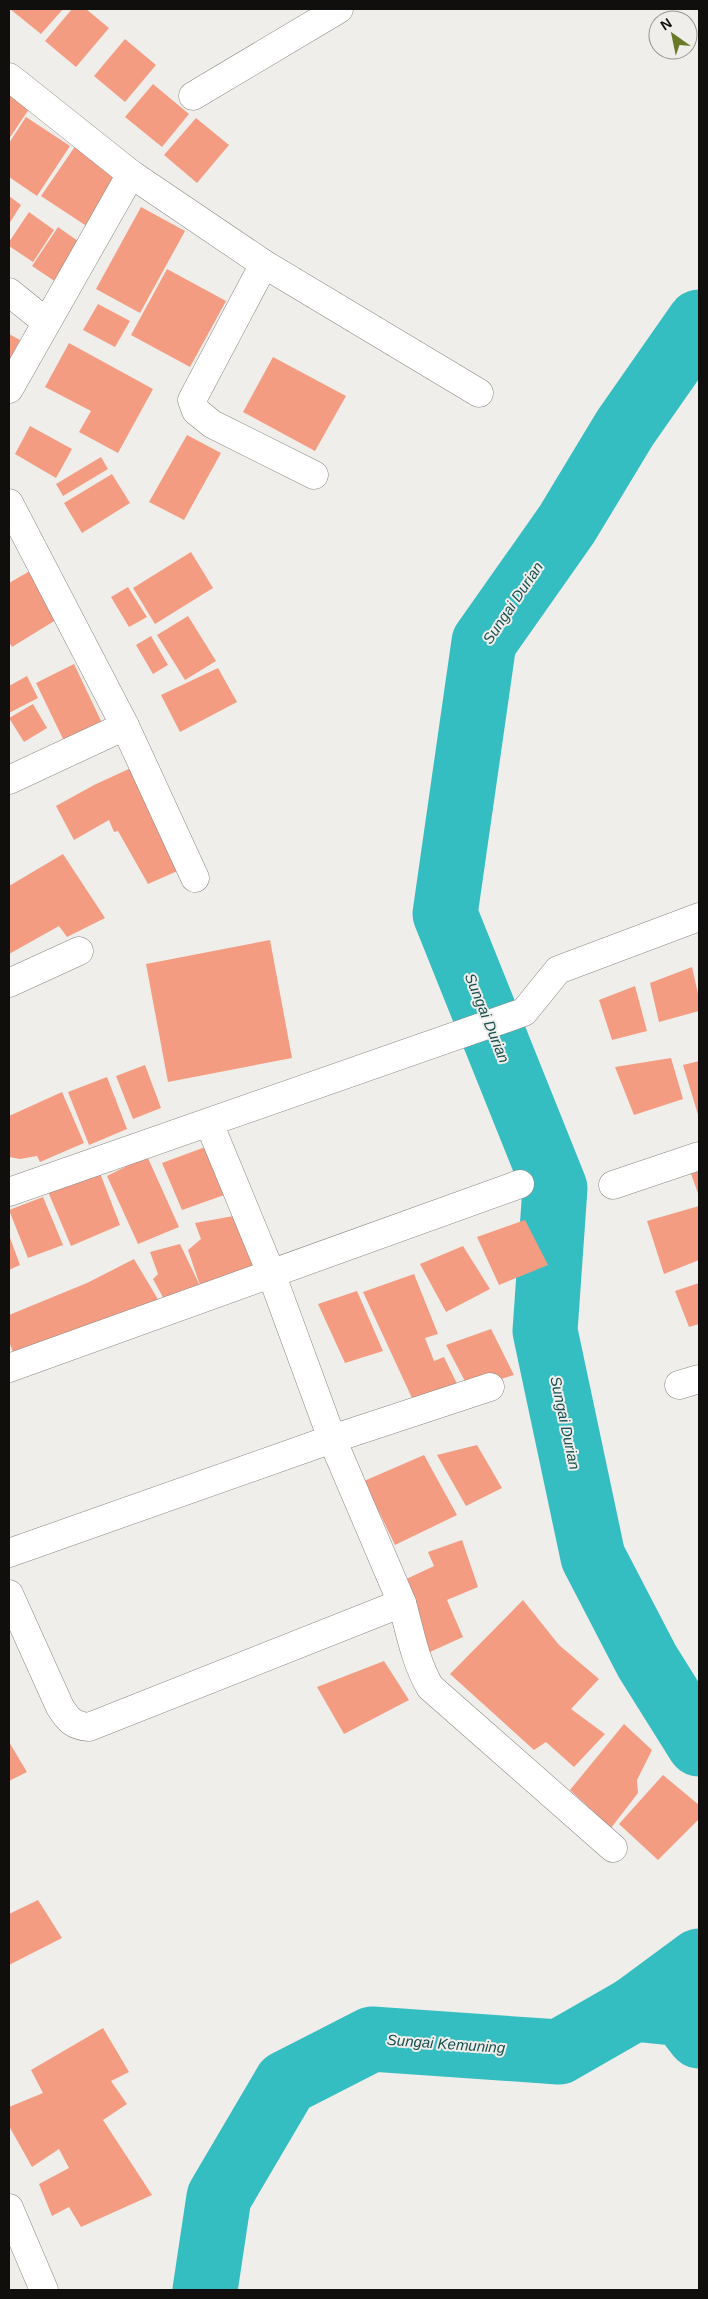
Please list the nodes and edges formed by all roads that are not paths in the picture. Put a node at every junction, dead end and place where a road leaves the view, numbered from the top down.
1 (339, 9) edge
2 (9, 77) edge
3 (193, 96) dead end
4 (131, 174) junction
5 (264, 264) junction
6 (9, 292) edge
7 (46, 322) junction
8 (9, 389) edge
9 (479, 393) dead end
10 (314, 475) dead end
11 (9, 503) edge
12 (125, 726) junction
13 (9, 780) edge
14 (195, 878) dead end
15 (699, 917) edge
16 (79, 951) dead end
17 (9, 983) edge
18 (209, 1123) junction
19 (699, 1156) edge
20 (520, 1184) dead end
21 (612, 1185) dead end
22 (9, 1192) edge
23 (271, 1273) junction
24 (9, 1368) edge
25 (490, 1387) dead end
26 (332, 1439) junction
27 (9, 1553) edge
28 (9, 1594) edge
29 (402, 1603) junction
30 (613, 1848) dead end
31 (9, 2208) edge
32 (44, 2290) edge

1 - 3 street
2 - 4 street
4 - 5 street
4 - 7 street
5 - 9 street
5 - 10 street
6 - 7 street
7 - 8 street
11 - 12 street
12 - 13 street
12 - 14 street
15 - 18 street
16 - 17 street
18 - 22 street
18 - 23 street
19 - 21 street
20 - 23 street
23 - 24 street
23 - 26 street
25 - 26 street
26 - 27 street
26 - 29 street
28 - 29 street
29 - 30 street
31 - 32 street

